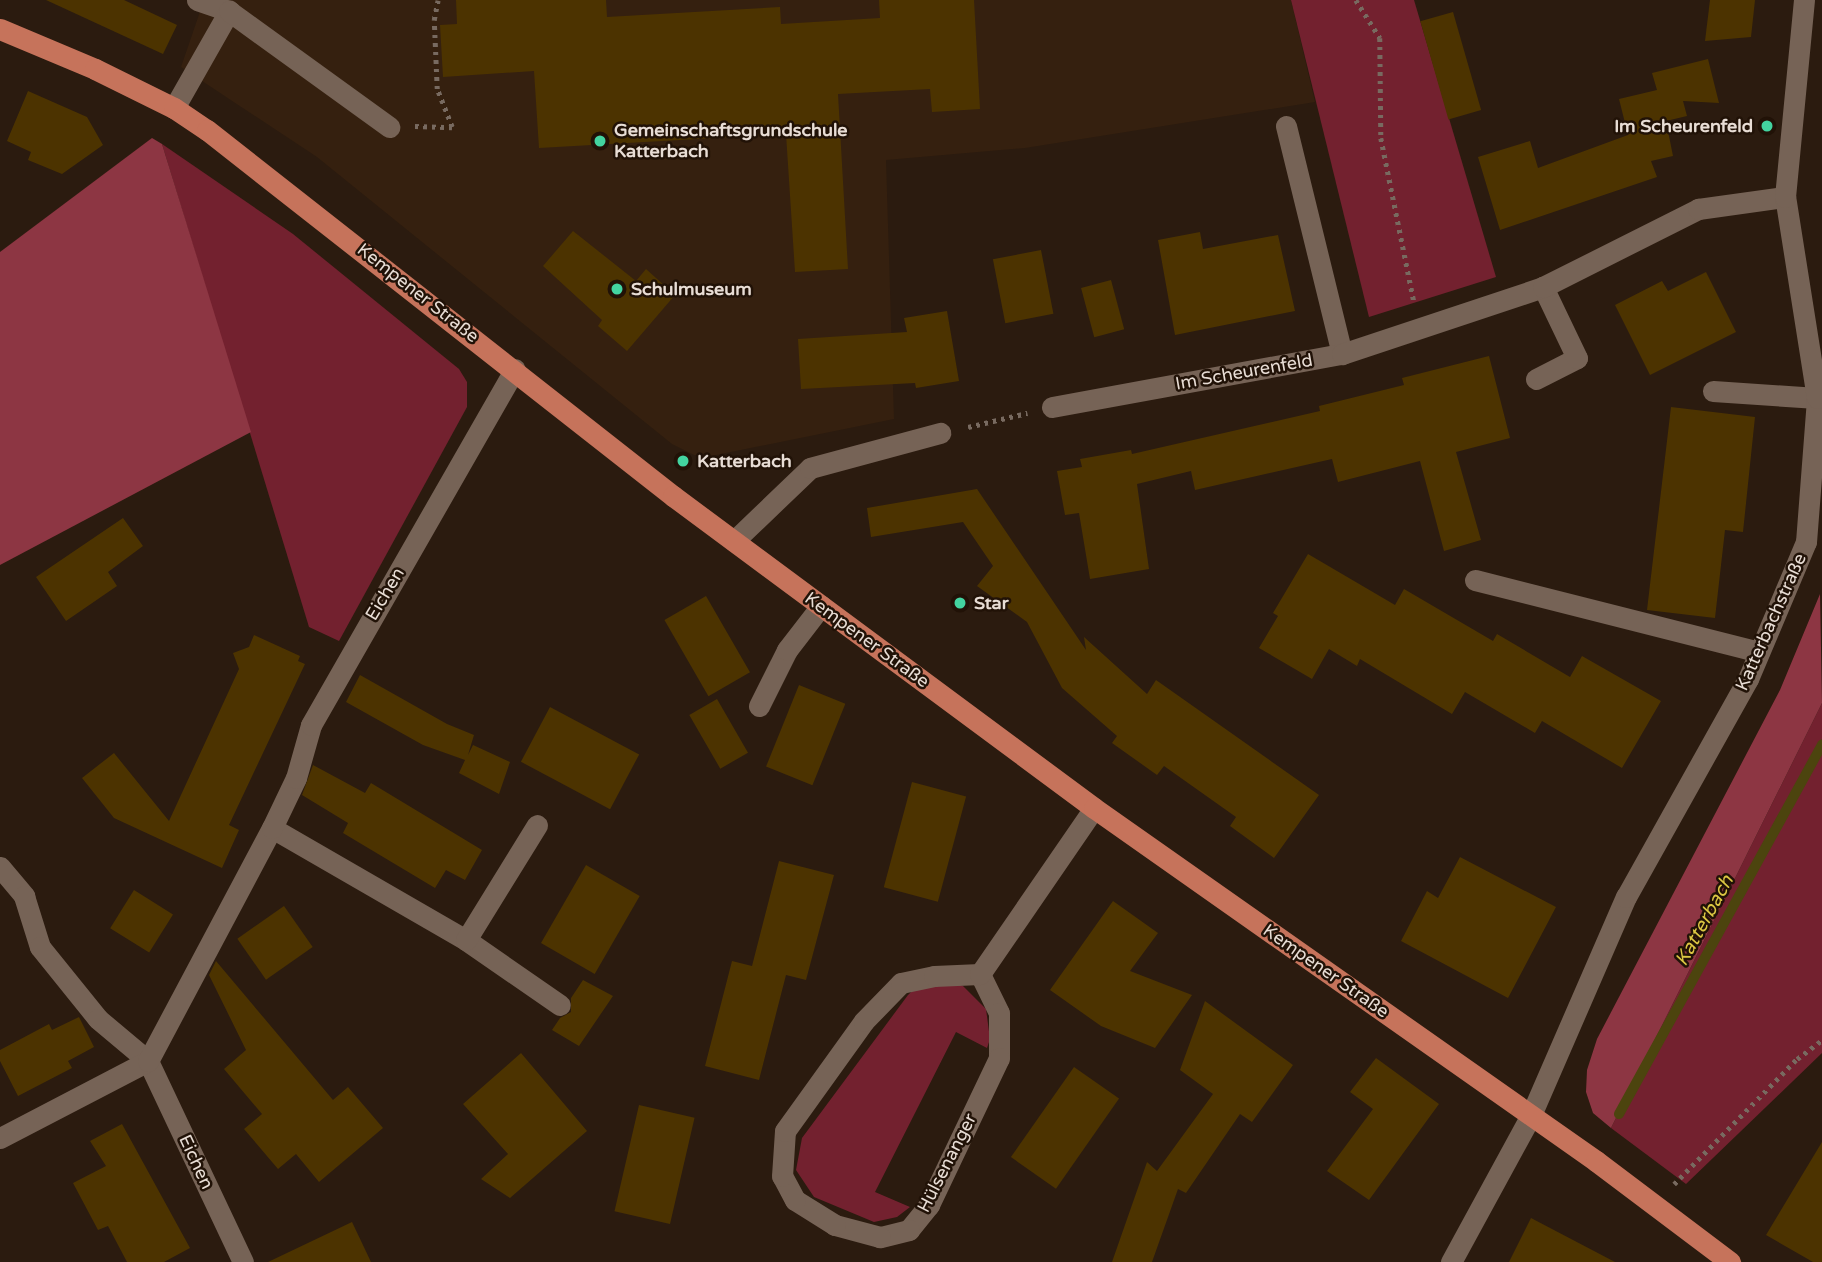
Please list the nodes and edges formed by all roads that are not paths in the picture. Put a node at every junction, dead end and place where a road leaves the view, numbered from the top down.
1 (197, 0) edge
2 (1804, 0) edge
3 (229, 11) junction
4 (0, 29) edge
5 (174, 108) junction
6 (1286, 126) dead end
7 (388, 127) dead end
8 (1785, 197) junction
9 (1544, 287) junction
10 (1342, 354) junction
11 (515, 369) junction
12 (1536, 379) dead end
13 (1713, 391) dead end
14 (1817, 398) junction
15 (1052, 407) road end
16 (940, 433) road end
17 (734, 541) junction
18 (1475, 580) dead end
19 (821, 606) junction
20 (1759, 652) junction
21 (759, 706) dead end
22 (1094, 808) junction
23 (537, 825) dead end
24 (272, 828) junction
25 (0, 867) edge
26 (466, 940) junction
27 (980, 974) junction
28 (561, 1005) dead end
29 (148, 1061) junction
30 (1531, 1115) junction
31 (0, 1138) edge
32 (243, 1262) edge
33 (1451, 1262) edge
34 (1730, 1262) edge

1 - 3 street
2 - 8 street, Katterbachstraße
3 - 5 street
3 - 7 street
4 - 5 main road, Kempener Straße
5 - 11 main road, Kempener Straße
6 - 10 street
8 - 9 street, Im Scheurenfeld
8 - 14 street, Katterbachstraße
9 - 10 street, Im Scheurenfeld
9 - 12 street
10 - 15 street, Im Scheurenfeld
11 - 17 main road, Kempener Straße
11 - 24 street, Eichen
13 - 14 street
14 - 20 street, Katterbachstraße
16 - 17 street
17 - 19 main road, Kempener Straße
18 - 20 street
19 - 21 street
19 - 22 main road, Kempener Straße
20 - 30 street, Katterbachstraße
22 - 27 street
22 - 30 main road, Kempener Straße
23 - 26 street
24 - 26 street
24 - 29 street, Eichen
25 - 29 street, Eichen
26 - 28 street
27 - 27 street, Hülsenanger
29 - 31 street
29 - 32 street, Eichen
30 - 33 street, Katterbachstraße
30 - 34 main road, Kempener Straße

